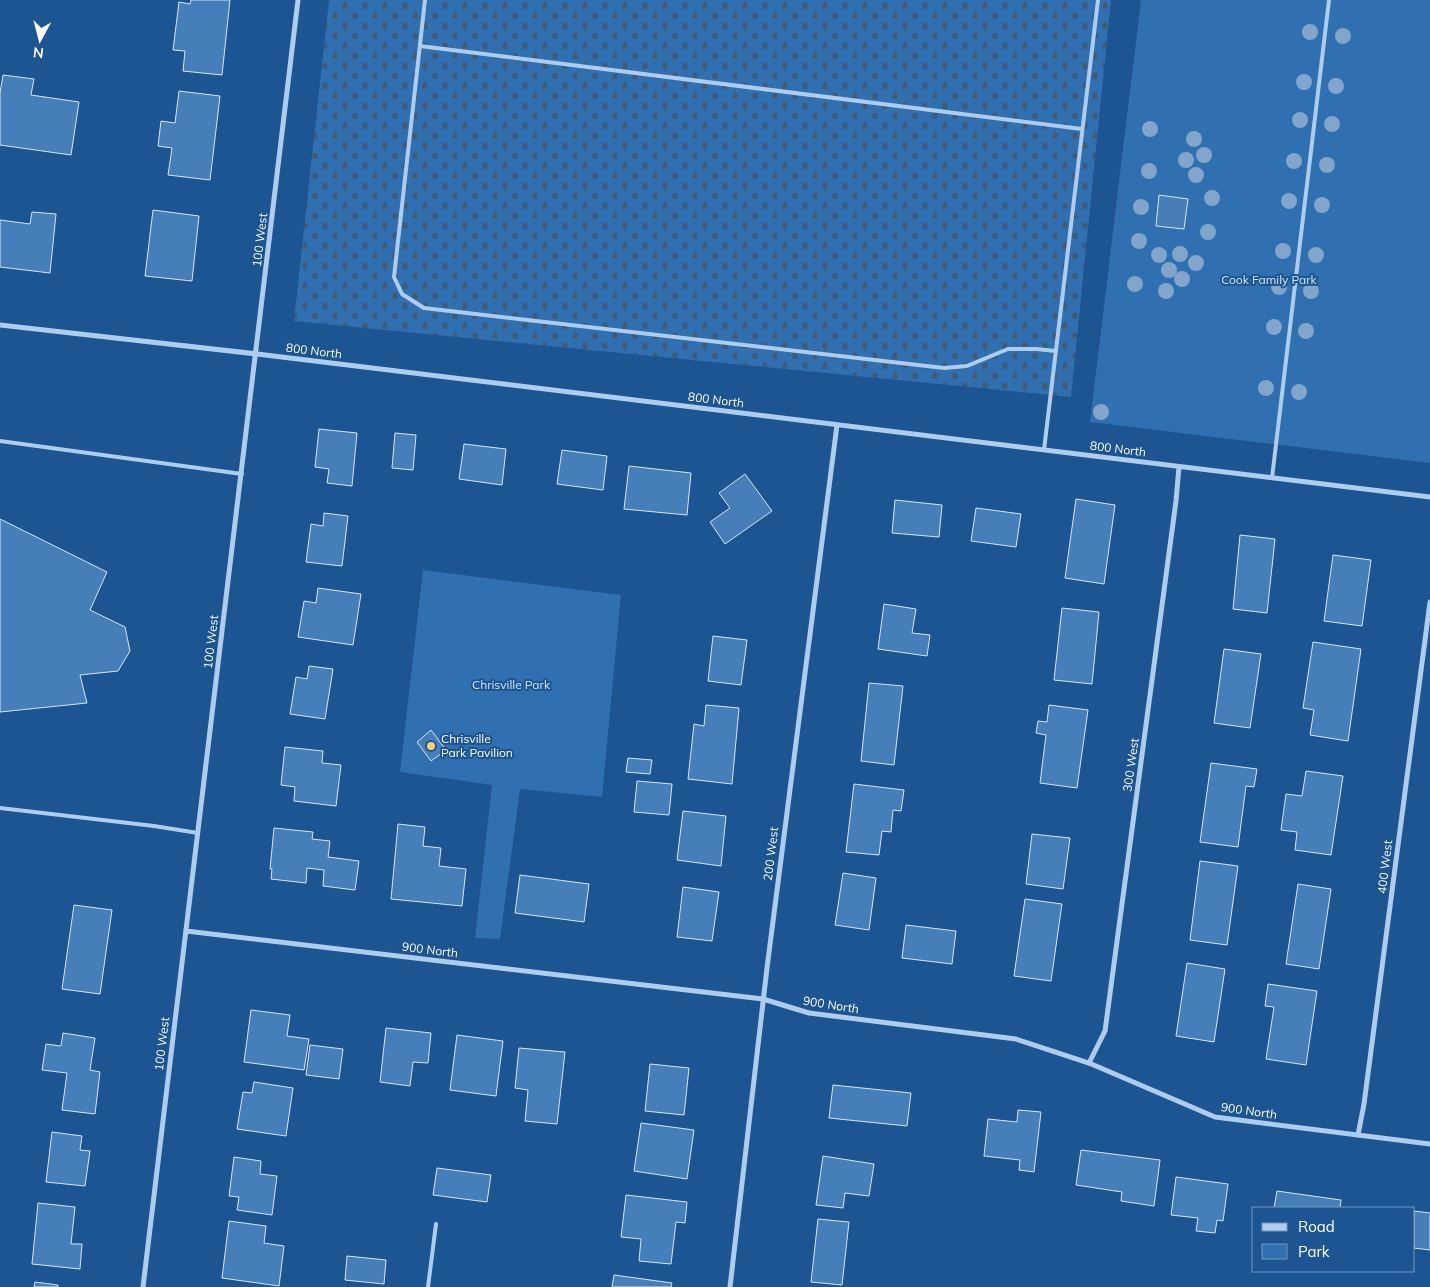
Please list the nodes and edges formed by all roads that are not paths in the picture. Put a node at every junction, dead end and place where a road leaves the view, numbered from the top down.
1 (298, 0) edge
2 (425, 0) edge
3 (1098, 0) edge
4 (1329, 0) edge
5 (420, 46) junction
6 (1082, 128) junction
7 (0, 325) edge
8 (1056, 351) junction
9 (257, 354) junction
10 (836, 425) junction
11 (0, 441) edge
12 (1044, 450) junction
13 (1179, 467) junction
14 (242, 474) junction
15 (1272, 478) junction
16 (1430, 497) edge
17 (1430, 602) edge
18 (0, 808) edge
19 (198, 834) junction
20 (186, 931) junction
21 (763, 999) junction
22 (1089, 1063) junction
23 (1358, 1135) junction
24 (1430, 1144) edge
25 (436, 1224) dead end
26 (143, 1287) edge
27 (428, 1287) edge
28 (730, 1287) edge

1 - 9 street, 100 West
2 - 5 lane
3 - 6 lane
4 - 15 lane
5 - 6 lane
5 - 8 lane
6 - 8 lane
7 - 9 street, 800 North
8 - 12 lane
9 - 10 street, 800 North
9 - 14 street, 100 West
10 - 12 street, 800 North
10 - 21 street, 200 West
11 - 14 lane
12 - 13 street, 800 North
13 - 15 street, 800 North
13 - 22 street, 300 West
14 - 19 street, 100 West
15 - 16 street, 800 North
17 - 23 street, 400 West
18 - 19 lane
19 - 20 street, 100 West
20 - 21 street, 900 North
20 - 26 street, 100 West
21 - 22 street, 900 North
21 - 28 street, 200 West
22 - 23 street, 900 North
23 - 24 street, 900 North
25 - 27 lane

